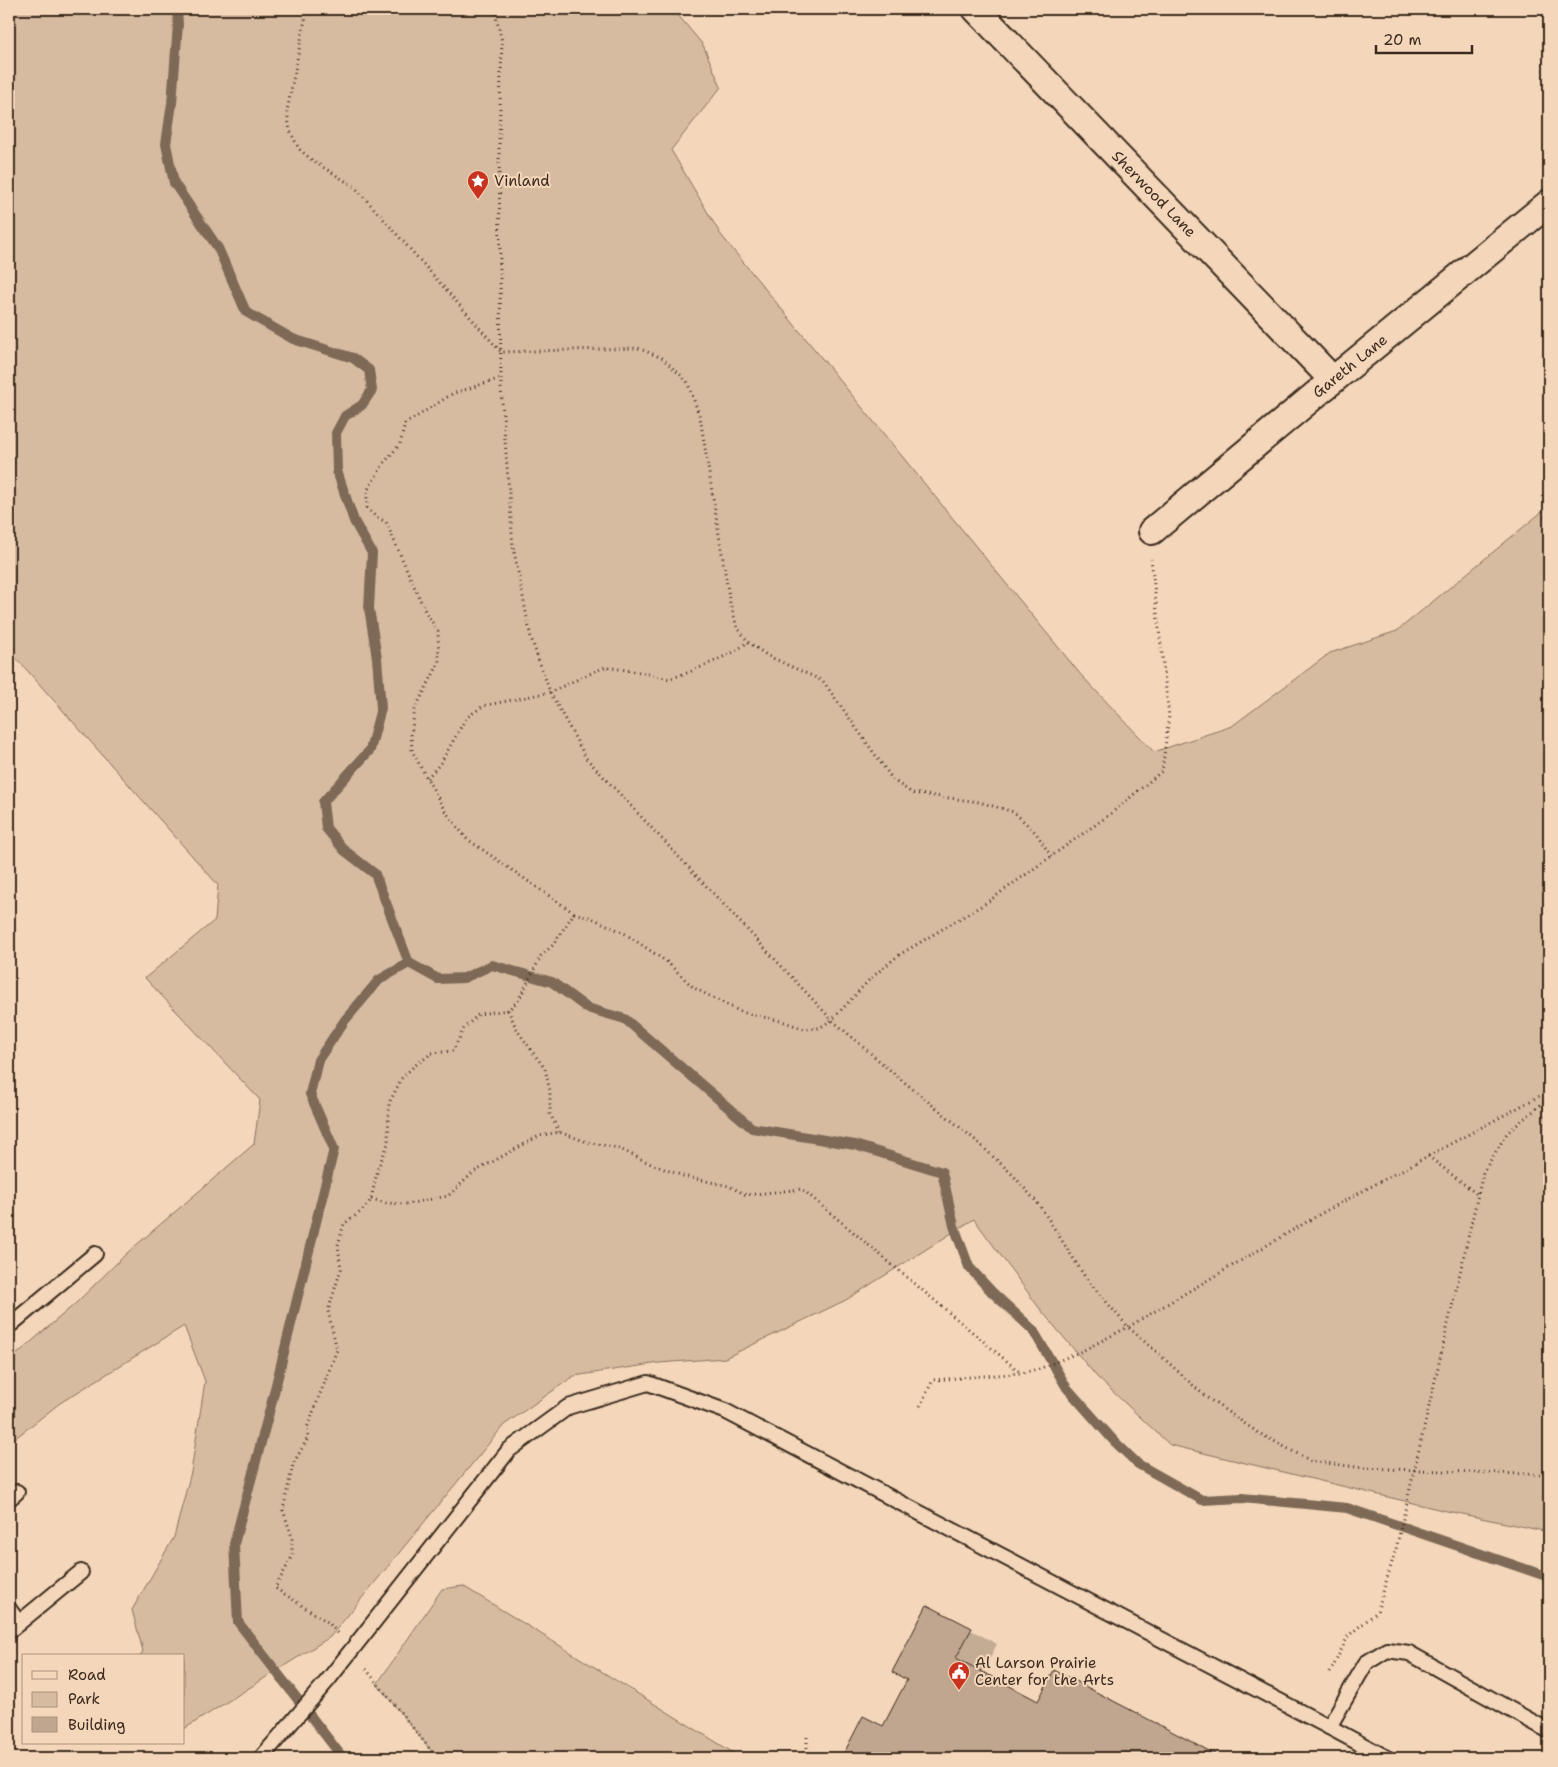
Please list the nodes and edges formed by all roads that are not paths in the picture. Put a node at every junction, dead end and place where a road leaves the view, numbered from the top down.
1 (976, 9) edge
2 (1549, 203) edge
3 (1333, 380) junction
4 (1152, 531) road end
5 (95, 1254) dead end
6 (9, 1326) edge
7 (81, 1572) dead end
8 (9, 1610) edge
9 (14, 1627) edge
10 (1329, 1727) junction
11 (1549, 1731) edge
12 (261, 1758) edge
13 (1387, 1758) edge

1 - 3 street, Sherwood Lane
2 - 3 street, Gareth Lane
3 - 4 street, Gareth Lane
5 - 6 lane
7 - 9 lane
8 - 9 lane
10 - 11 lane
10 - 12 lane
10 - 13 lane

